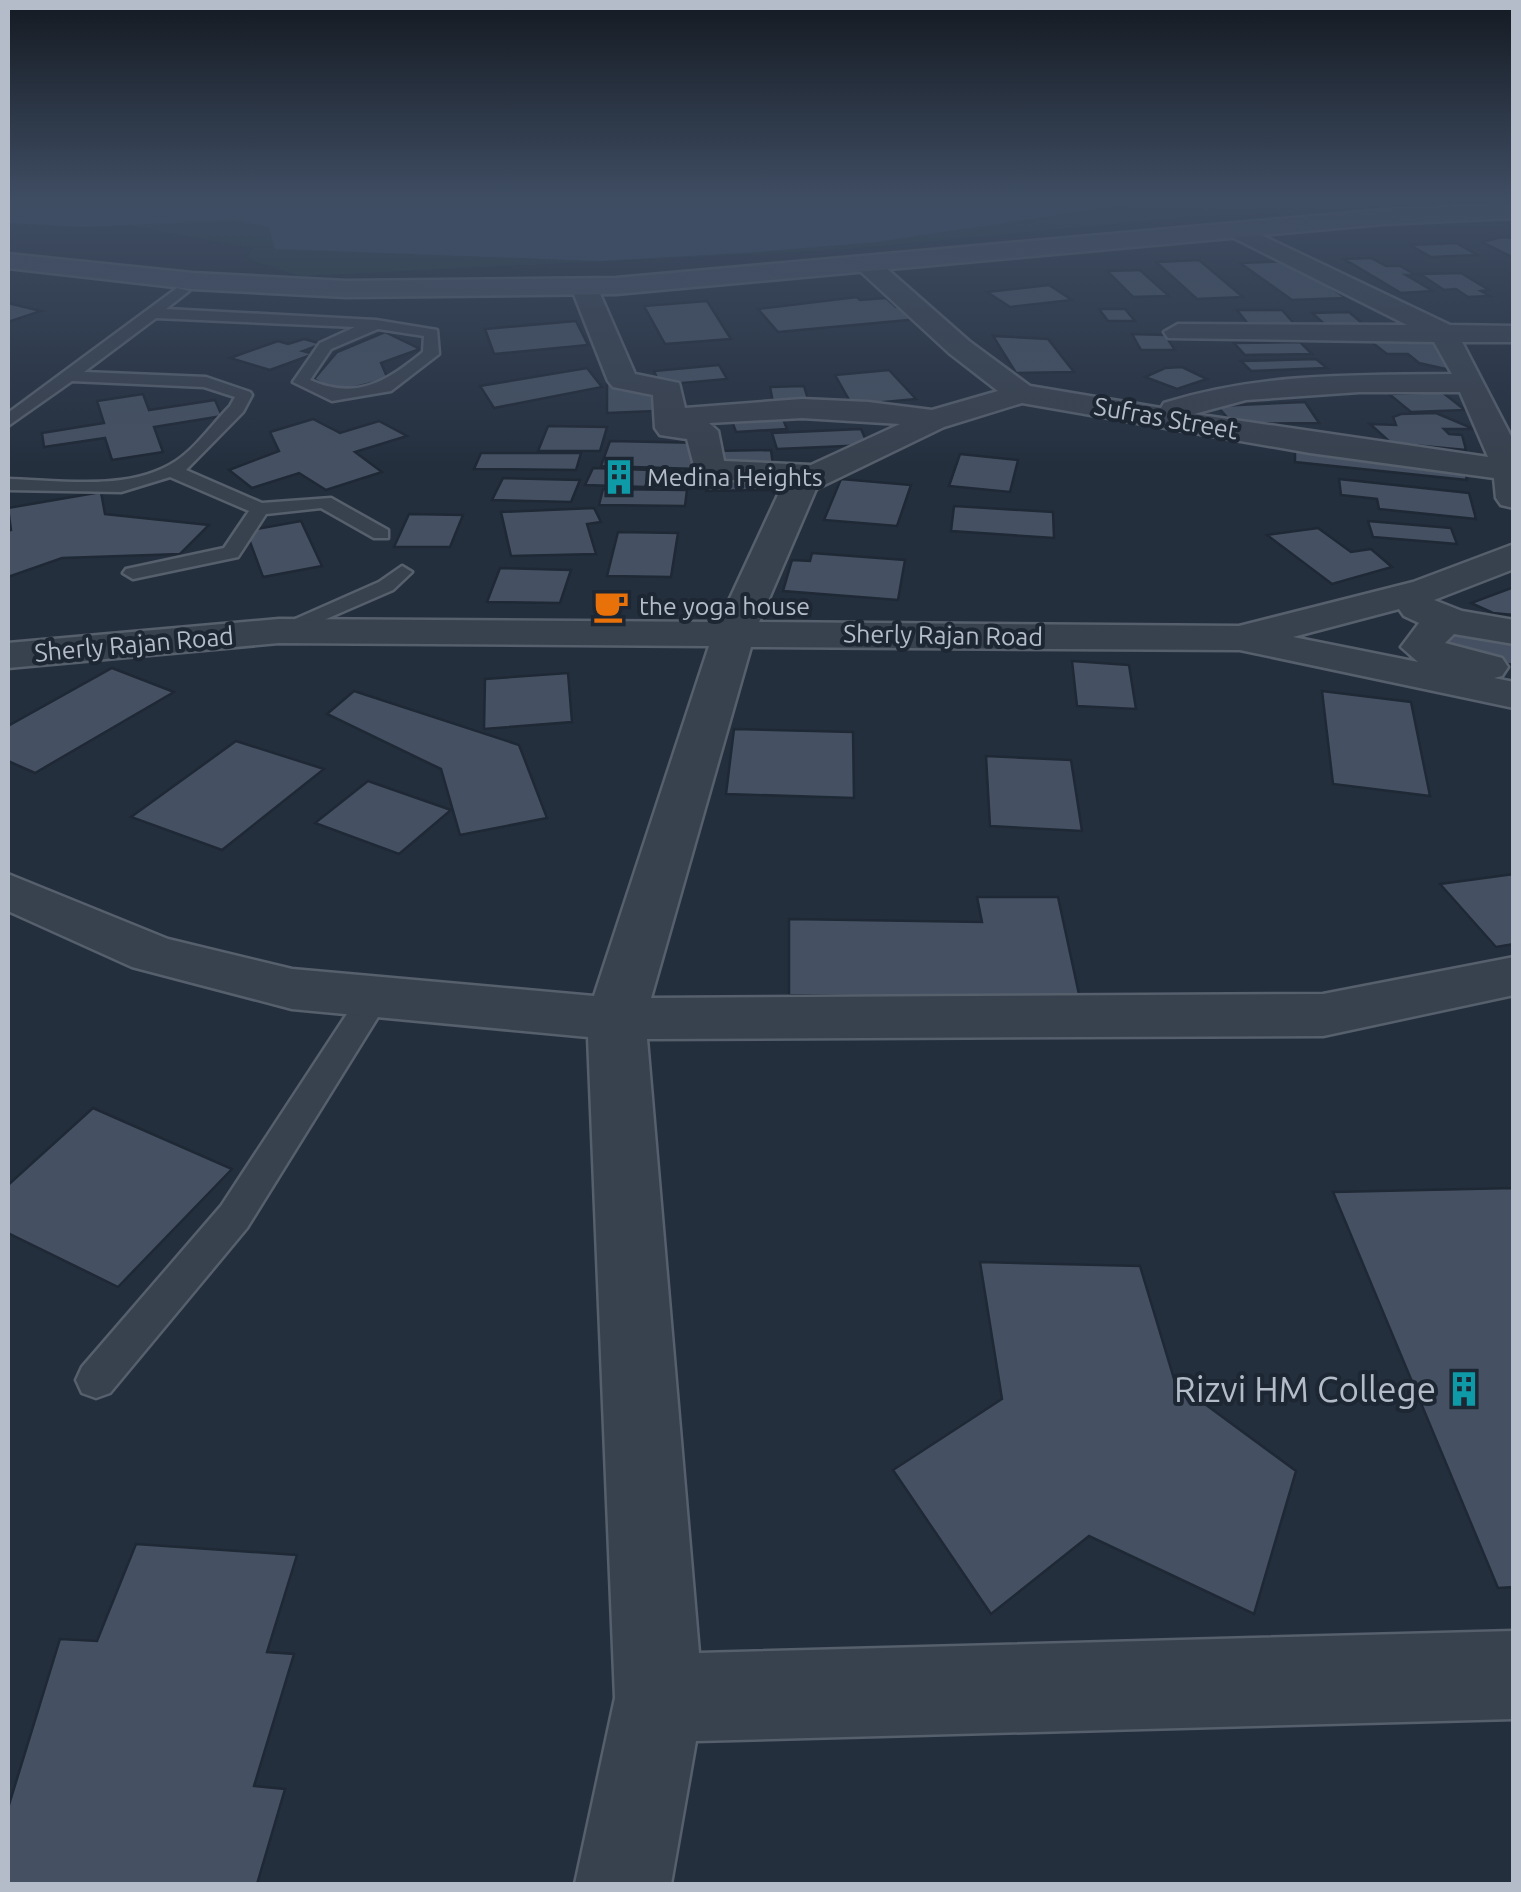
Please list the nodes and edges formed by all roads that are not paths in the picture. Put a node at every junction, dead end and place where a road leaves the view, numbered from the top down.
1 (174, 289) edge
2 (423, 289) edge
3 (624, 289) edge
4 (895, 289) edge
5 (1358, 289) edge
6 (182, 290) junction
7 (585, 292) junction
8 (150, 313) junction
9 (376, 324) junction
10 (1178, 332) dead end
11 (1442, 332) junction
12 (1514, 334) edge
13 (68, 376) junction
14 (1470, 383) junction
15 (1022, 394) junction
16 (17, 407) edge
17 (1158, 417) junction
18 (670, 420) junction
19 (934, 420) junction
20 (8, 421) edge
21 (170, 470) junction
22 (817, 476) junction
23 (8, 485) edge
24 (1512, 486) edge
25 (260, 508) junction
26 (381, 534) dead end
27 (1512, 564) edge
28 (133, 572) dead end
29 (402, 572) dead end
30 (1436, 623) junction
31 (279, 631) junction
32 (1514, 632) edge
33 (734, 633) junction
34 (1240, 638) junction
35 (8, 655) edge
36 (1514, 672) edge
37 (1514, 695) edge
38 (8, 891) edge
39 (1514, 976) edge
40 (375, 996) junction
41 (616, 1019) junction
42 (96, 1380) dead end
43 (1514, 1675) edge
44 (659, 1698) junction
45 (624, 1884) edge

1 - 6 main road
2 - 7 main road
3 - 7 main road
4 - 15 street, Sufras Street
5 - 11 street
6 - 7 main road
6 - 8 lane
7 - 18 street
8 - 9 lane
8 - 13 lane
9 - 9 lane
10 - 11 street
11 - 12 street
11 - 14 street
13 - 16 lane
13 - 21 lane
14 - 17 street
14 - 24 street
15 - 17 street, Sufras Street
15 - 19 street
16 - 20 lane
17 - 24 street, Sufras Street
18 - 19 street
18 - 22 street
19 - 22 street
21 - 23 lane
21 - 25 lane
22 - 33 street
25 - 26 lane
25 - 28 lane
27 - 30 street
29 - 31 lane
30 - 32 street
30 - 34 street, Sherly Rajan Road
30 - 34 street
30 - 36 street
30 - 37 street, Sherly Rajan Road
31 - 33 street, Sherly Rajan Road
31 - 35 street, Sherly Rajan Road
33 - 34 street, Sherly Rajan Road
33 - 41 street
38 - 40 street
39 - 41 street
40 - 41 street
40 - 42 lane
41 - 44 street
43 - 44 street
44 - 45 street

